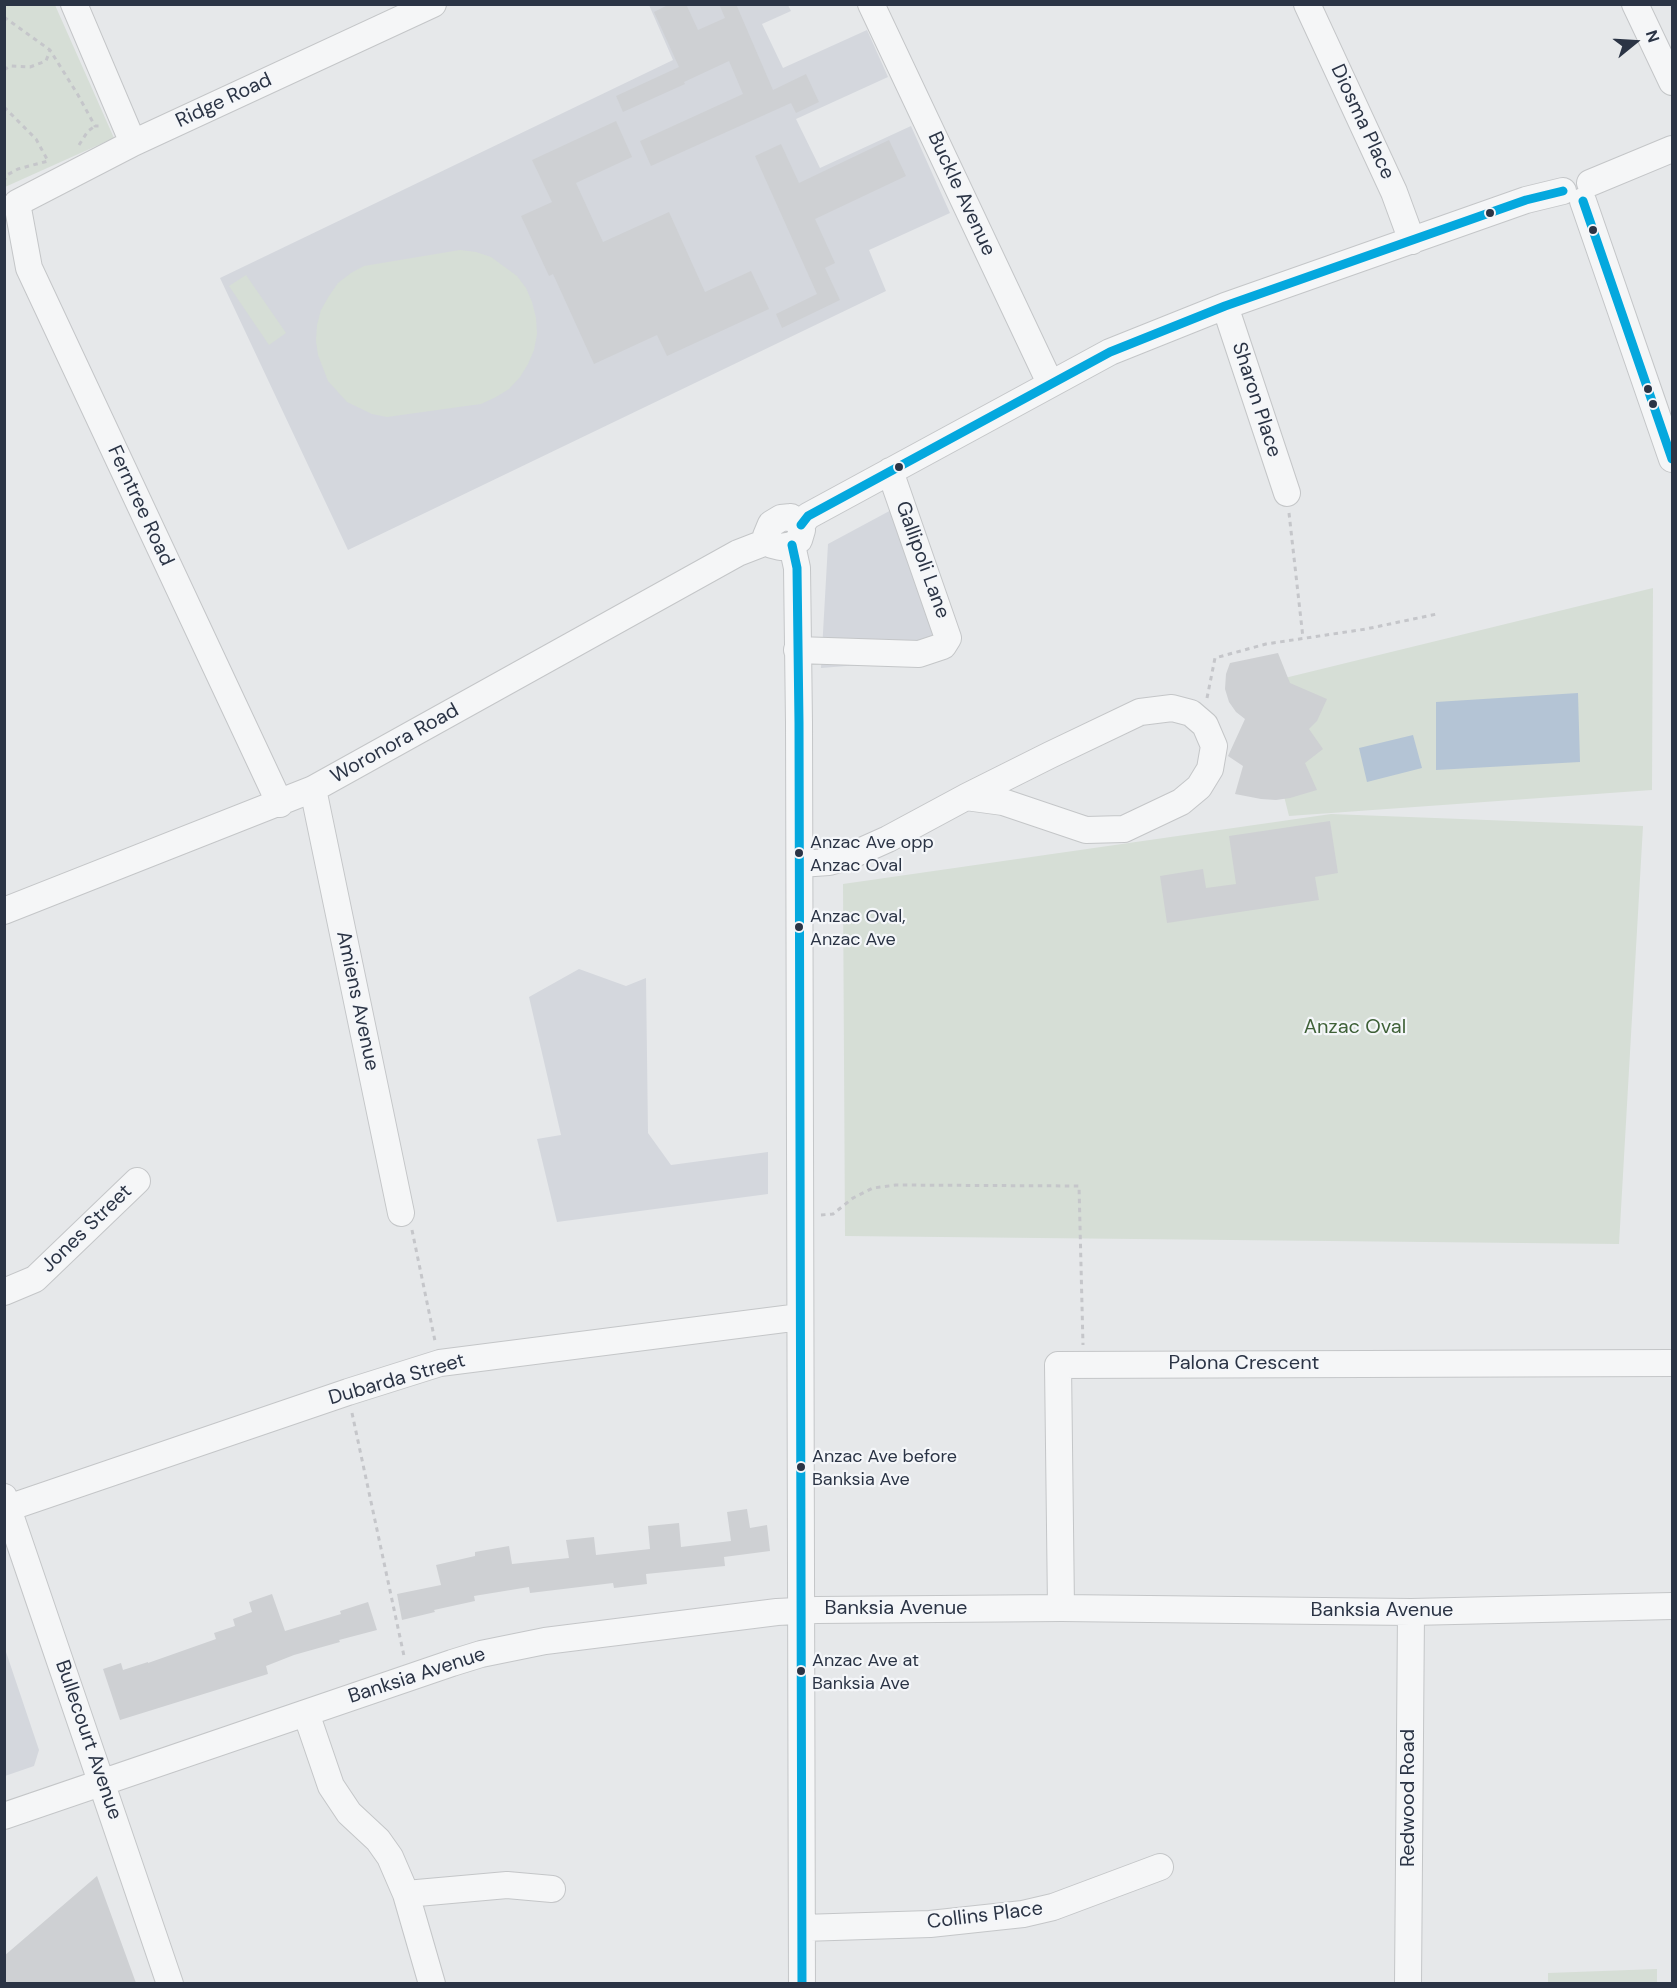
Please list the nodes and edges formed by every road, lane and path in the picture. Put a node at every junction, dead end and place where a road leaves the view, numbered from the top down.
1 (74, 4) edge
2 (433, 4) edge
3 (871, 4) edge
4 (1307, 4) edge
5 (1635, 4) edge
6 (4, 17) edge
7 (50, 50) junction
8 (4, 70) edge
9 (1672, 82) edge
10 (4, 107) edge
11 (94, 126) junction
12 (129, 134) junction
13 (74, 149) dead end
14 (1672, 149) edge
15 (58, 156) dead end
16 (48, 161) junction
17 (4, 181) edge
18 (1579, 192) junction
19 (18, 203) joint
20 (1412, 241) junction
21 (1225, 306) junction
22 (1050, 383) junction
23 (1672, 459) edge
24 (890, 471) junction
25 (1287, 493) joint
26 (787, 537) junction
27 (1437, 614) dead end
28 (1303, 638) junction
29 (797, 650) junction
30 (1191, 713) junction
31 (313, 789) junction
32 (966, 797) junction
33 (280, 804) junction
34 (800, 864) junction
35 (4, 911) edge
36 (137, 1181) dead end
37 (401, 1213) joint
38 (800, 1215) junction
39 (4, 1292) edge
40 (800, 1317) junction
41 (1672, 1362) edge
42 (440, 1364) junction
43 (1084, 1365) junction
44 (348, 1392) junction
45 (6, 1503) edge
46 (1672, 1606) edge
47 (1061, 1608) junction
48 (801, 1610) junction
49 (1411, 1612) junction
50 (409, 1678) junction
51 (306, 1713) junction
52 (102, 1781) junction
53 (4, 1816) edge
54 (1160, 1867) dead end
55 (552, 1889) dead end
56 (405, 1894) junction
57 (802, 1928) junction
58 (170, 1983) edge
59 (432, 1983) edge
60 (802, 1983) edge
61 (1408, 1983) edge

1 - 12 street
2 - 12 street, Ridge Road
3 - 22 street, Buckle Avenue
4 - 20 street, Diosma Place
5 - 9 street
6 - 7 path
7 - 8 path
7 - 11 path
10 - 16 path
11 - 12 path
11 - 13 path
12 - 19 street, Ridge Road
14 - 18 street, Woronora Road
15 - 16 path
16 - 17 path
18 - 20 street, Woronora Road
18 - 23 street
19 - 33 street, Ferntree Road
20 - 21 street, Woronora Road
21 - 22 street, Woronora Road
21 - 25 street, Sharon Place
22 - 24 street, Woronora Road
24 - 26 street, Woronora Road
24 - 29 street, Gallipoli Lane
25 - 28 path
26 - 29 street
26 - 31 street, Woronora Road
27 - 28 path
28 - 30 path
29 - 34 street
30 - 32 street
30 - 32 street
31 - 33 street, Woronora Road
31 - 37 street, Amiens Avenue
32 - 34 street
33 - 35 street, Woronora Road
34 - 38 street
36 - 39 street, Jones Street
37 - 42 path
38 - 40 street
38 - 43 path
40 - 42 street, Dubarda Street
40 - 48 street
41 - 43 street, Palona Crescent
42 - 44 street, Dubarda Street
43 - 47 street, Palona Crescent
44 - 45 street, Dubarda Street
44 - 50 path
45 - 52 street, Bullecourt Avenue
46 - 49 street, Banksia Avenue
47 - 48 street, Banksia Avenue
47 - 49 street, Banksia Avenue
48 - 50 street, Banksia Avenue
48 - 57 street
49 - 61 street, Redwood Road
50 - 51 street, Banksia Avenue
51 - 52 street, Banksia Avenue
51 - 56 street
52 - 53 street, Banksia Avenue
52 - 58 street, Bullecourt Avenue
54 - 57 street, Collins Place
55 - 56 street
56 - 59 street
57 - 60 street

